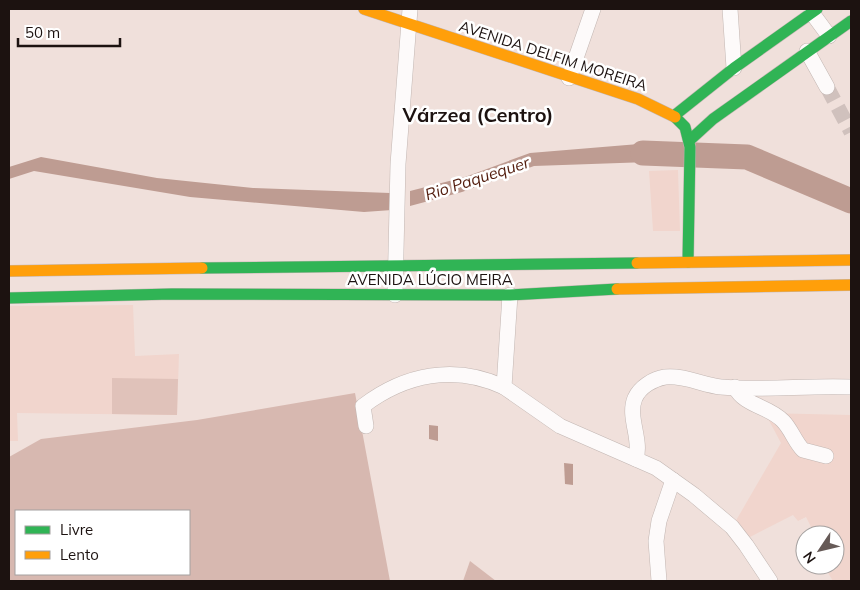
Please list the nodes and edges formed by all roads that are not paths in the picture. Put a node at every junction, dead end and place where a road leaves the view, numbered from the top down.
1 (364, 9) edge
2 (593, 9) edge
3 (730, 9) edge
4 (814, 10) edge
5 (410, 16) edge
6 (851, 21) edge
7 (828, 36) junction
8 (807, 51) junction
9 (734, 68) junction
10 (569, 78) junction
11 (827, 87) tunnel mouth
12 (697, 97) junction
13 (674, 115) junction
14 (713, 119) junction
15 (690, 143) junction
16 (851, 260) edge
17 (688, 262) junction
18 (395, 268) junction
19 (9, 271) edge
20 (851, 285) edge
21 (395, 295) junction
22 (510, 295) junction
23 (9, 298) edge
24 (504, 387) junction
25 (735, 387) junction
26 (851, 388) edge
27 (366, 426) dead end
28 (826, 456) dead end
29 (636, 458) junction
30 (673, 480) junction
31 (659, 581) edge
32 (770, 581) edge

1 - 5 main road, AVENIDA DELFIM MOREIRA
2 - 10 street
3 - 9 street
4 - 7 street
4 - 9 main road
5 - 10 main road, AVENIDA DELFIM MOREIRA
5 - 18 street
6 - 7 main road
7 - 8 main road
8 - 11 street
8 - 14 main road
9 - 12 main road
10 - 13 main road, AVENIDA DELFIM MOREIRA
12 - 13 main road
12 - 14 main road
12 - 15 street
13 - 15 main road
14 - 15 main road
15 - 17 main road
16 - 17 main road, AVENIDA LÚCIO MEIRA
17 - 18 main road, AVENIDA LÚCIO MEIRA
18 - 19 main road, AVENIDA LÚCIO MEIRA
18 - 21 street
20 - 22 main road, AVENIDA LÚCIO MEIRA
21 - 22 main road, AVENIDA LÚCIO MEIRA
21 - 23 main road, AVENIDA LÚCIO MEIRA
22 - 24 street
24 - 27 street
24 - 29 street
25 - 26 street
25 - 28 street
25 - 29 street
29 - 30 street
30 - 31 street
30 - 32 street

